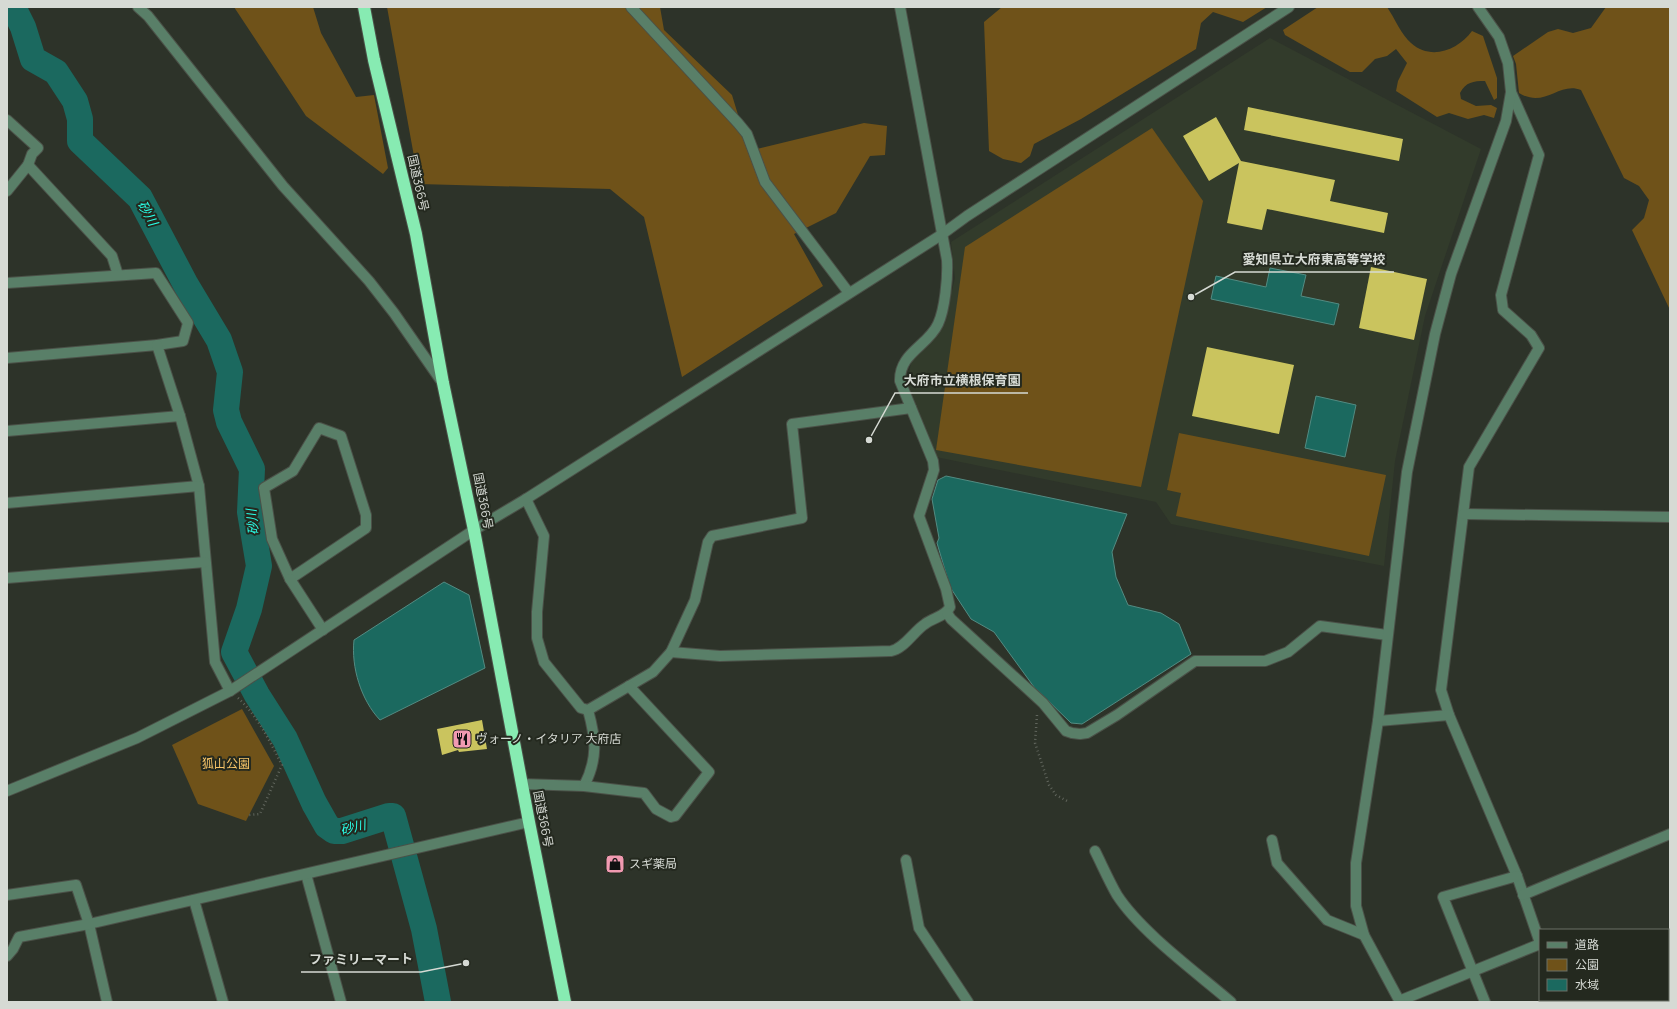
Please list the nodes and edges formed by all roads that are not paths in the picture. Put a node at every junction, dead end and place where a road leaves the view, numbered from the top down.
1 (138, 7) edge
2 (364, 7) edge
3 (631, 7) edge
4 (900, 7) edge
5 (1289, 7) edge
6 (1478, 7) edge
7 (1511, 92) junction
8 (7, 120) edge
9 (28, 165) junction
10 (7, 191) edge
11 (941, 234) junction
12 (118, 275) junction
13 (7, 283) edge
14 (849, 293) junction
15 (157, 345) junction
16 (7, 358) edge
17 (443, 383) junction
18 (911, 408) junction
19 (180, 416) junction
20 (7, 431) edge
21 (199, 486) junction
22 (526, 499) junction
23 (7, 503) edge
24 (1464, 514) junction
25 (1670, 517) edge
26 (474, 530) junction
27 (205, 562) junction
28 (7, 578) edge
29 (290, 579) junction
30 (947, 613) junction
31 (323, 630) junction
32 (1387, 634) junction
33 (671, 652) junction
34 (629, 686) junction
35 (234, 689) junction
36 (588, 710) junction
37 (1449, 715) junction
38 (1378, 721) junction
39 (522, 784) junction
40 (584, 786) junction
41 (7, 791) edge
42 (528, 822) junction
43 (1667, 838) edge
44 (1272, 840) dead end
45 (1095, 851) dead end
46 (906, 860) dead end
47 (306, 874) junction
48 (1517, 876) junction
49 (7, 895) edge
50 (1523, 895) junction
51 (194, 900) junction
52 (89, 924) junction
53 (1364, 935) junction
54 (1539, 941) edge
55 (1539, 944) edge
56 (7, 956) edge
57 (1473, 970) junction
58 (1399, 1001) edge
59 (107, 1002) edge
60 (223, 1002) edge
61 (341, 1002) edge
62 (565, 1002) edge
63 (968, 1002) edge
64 (1231, 1002) edge
65 (1486, 1002) edge

1 - 17 street
2 - 17 highway, 国道366号
3 - 14 street
4 - 11 street
5 - 11 street
6 - 7 street
7 - 24 street
7 - 32 street
8 - 9 street
9 - 10 street
9 - 12 street
11 - 14 street
11 - 18 street
12 - 13 street
12 - 15 street
14 - 22 street
15 - 16 street
15 - 19 street
17 - 26 highway, 国道366号
18 - 30 street
18 - 33 street
19 - 20 street
19 - 21 street
21 - 23 street
21 - 27 street
22 - 26 street
22 - 36 street
24 - 25 street
24 - 37 street
26 - 31 street
26 - 39 highway, 国道366号
27 - 28 street
27 - 35 street
29 - 29 street
29 - 31 street
30 - 32 street
30 - 33 street
31 - 35 street
32 - 38 street
33 - 34 street
34 - 36 street
34 - 40 street
35 - 41 street
36 - 40 street
37 - 38 street
37 - 48 street
38 - 53 street
39 - 40 street
39 - 42 highway, 国道366号
42 - 47 street
42 - 62 highway, 国道366号
43 - 50 street
44 - 53 street
45 - 64 street
46 - 63 street
47 - 51 street
47 - 61 street
48 - 50 street
48 - 57 street
49 - 52 street
50 - 54 street
51 - 52 street
51 - 60 street
52 - 56 street
52 - 59 street
53 - 58 street
55 - 57 street
57 - 58 street
57 - 65 street

